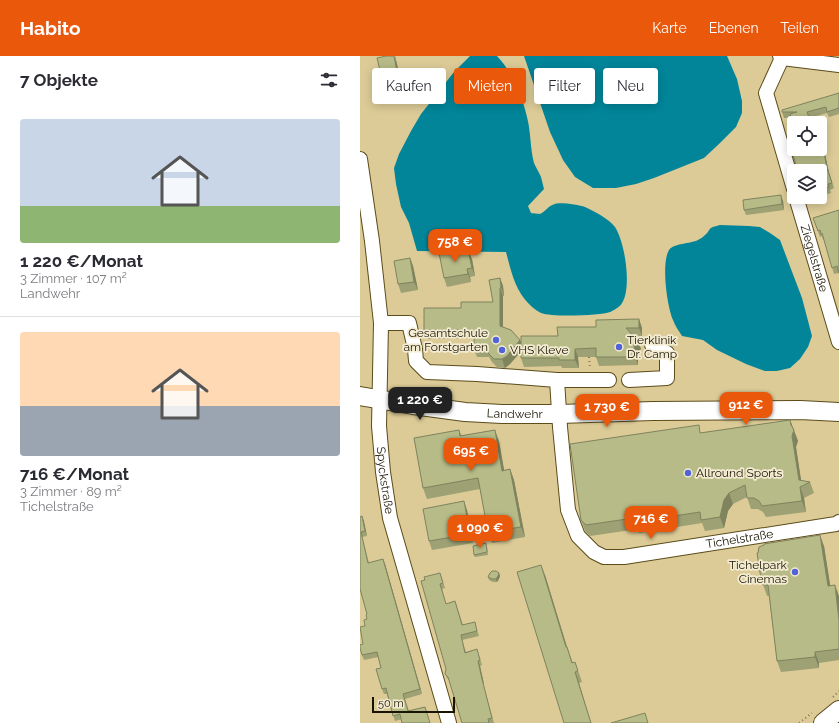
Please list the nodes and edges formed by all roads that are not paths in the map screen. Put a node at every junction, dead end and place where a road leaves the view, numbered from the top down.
1 (781, 57) edge
2 (839, 65) edge
3 (360, 159) edge
4 (787, 165) edge
5 (798, 204) edge
6 (381, 323) junction
7 (839, 342) edge
8 (652, 345) dead end
9 (557, 380) junction
10 (609, 380) dead end
11 (629, 380) dead end
12 (360, 396) edge
13 (380, 399) junction
14 (839, 412) edge
15 (559, 414) junction
16 (839, 522) edge
17 (839, 710) edge
18 (449, 723) edge
19 (823, 723) edge

1 - 2 street
1 - 4 street
3 - 6 street, Spyckstraße
5 - 7 street, Ziegelstraße
6 - 9 street
6 - 13 street, Spyckstraße
8 - 11 street
9 - 10 street
9 - 15 street, Tichelstraße
12 - 13 main road, Landwehr
13 - 15 main road, Landwehr
13 - 18 street, Spyckstraße
14 - 15 main road, Landwehr
15 - 16 street, Tichelstraße
17 - 19 main road

